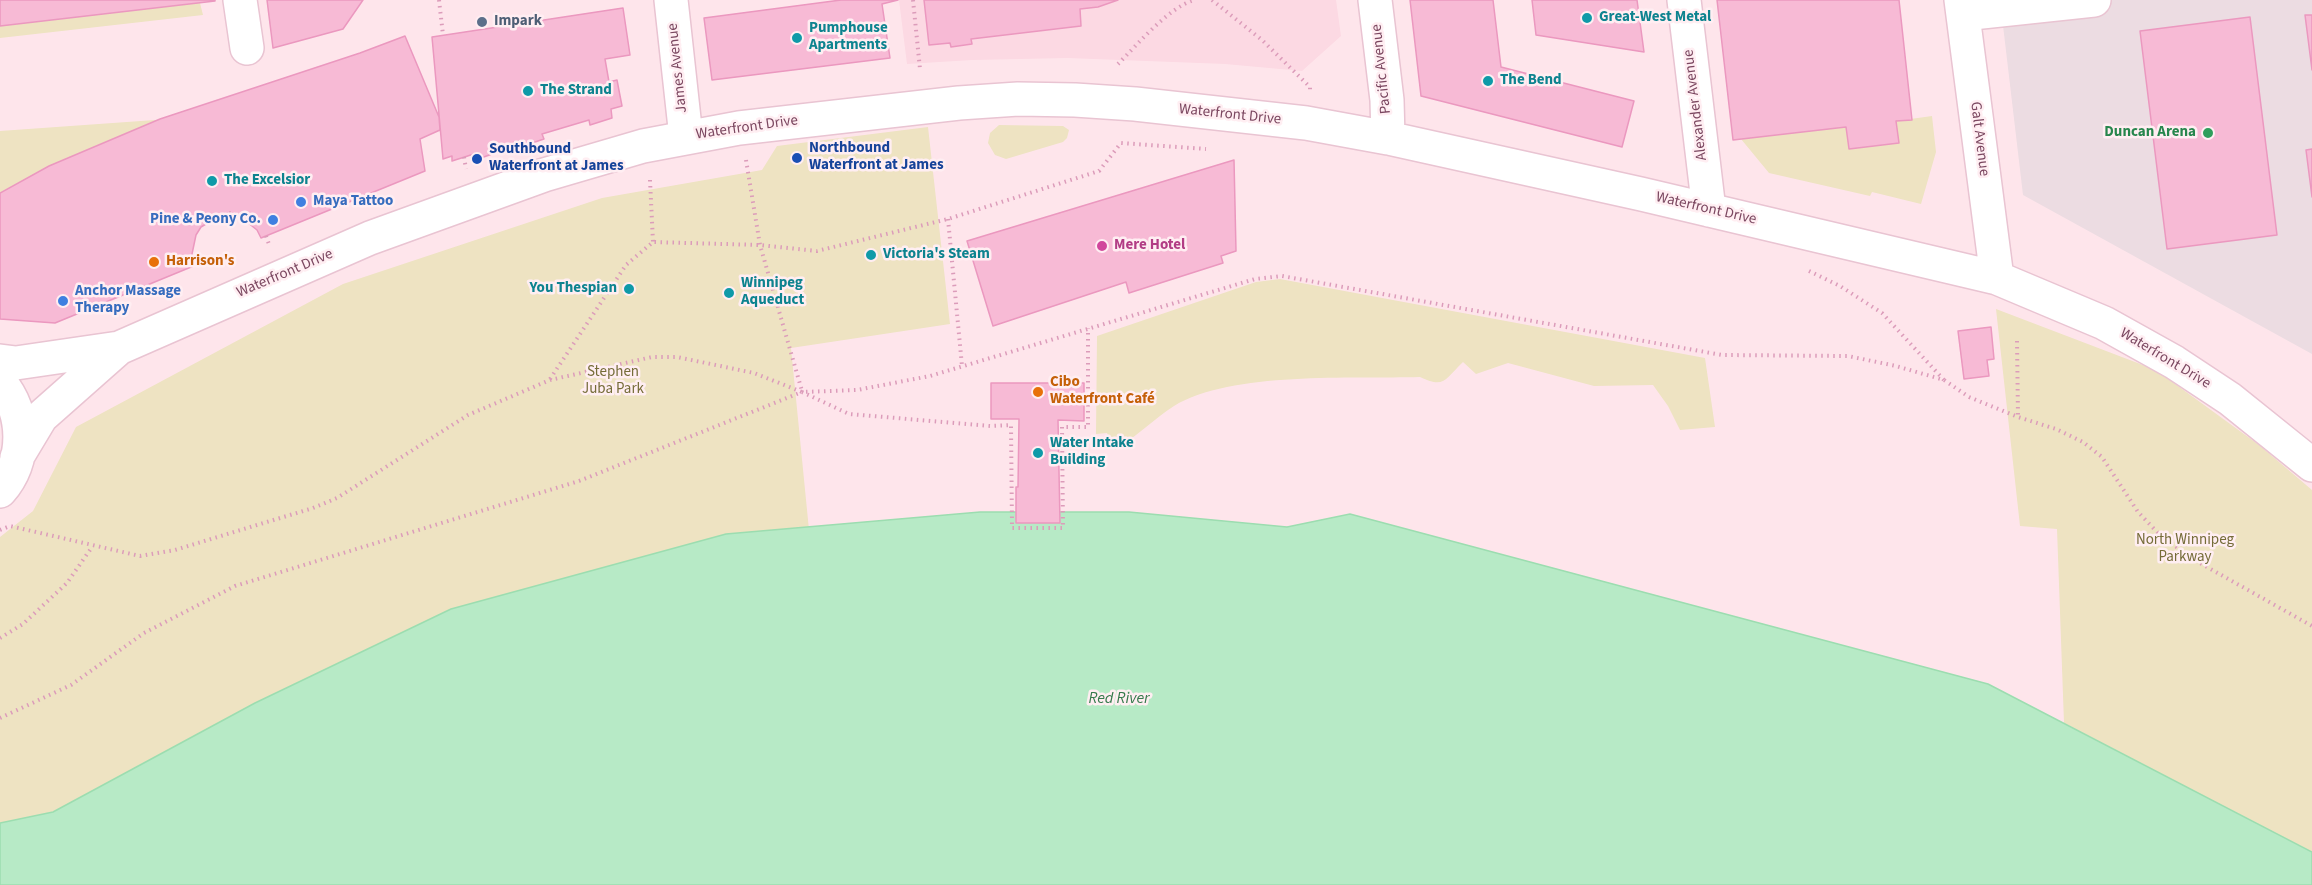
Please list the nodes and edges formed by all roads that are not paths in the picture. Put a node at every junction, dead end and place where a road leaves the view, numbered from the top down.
1 (240, 0) edge
2 (671, 0) edge
3 (1375, 0) edge
4 (1684, 0) edge
5 (2094, 0) edge
6 (1962, 7) edge
7 (247, 48) dead end
8 (686, 137) junction
9 (1388, 138) junction
10 (1709, 210) junction
11 (1996, 278) junction
12 (119, 348) junction
13 (0, 361) edge
14 (0, 382) edge
15 (17, 457) junction
16 (2312, 465) edge
17 (0, 491) edge

1 - 7 street
2 - 8 street, James Avenue
3 - 9 street, Pacific Avenue
4 - 10 street, Alexander Avenue
5 - 6 street
6 - 11 street, Galt Avenue
8 - 9 street, Waterfront Drive
8 - 12 street, Waterfront Drive
9 - 10 street, Waterfront Drive
10 - 11 street, Waterfront Drive
11 - 16 street, Waterfront Drive
12 - 13 street, Waterfront Drive
12 - 15 street, Waterfront Drive
14 - 15 street, Waterfront Drive
15 - 17 street, Waterfront Drive

